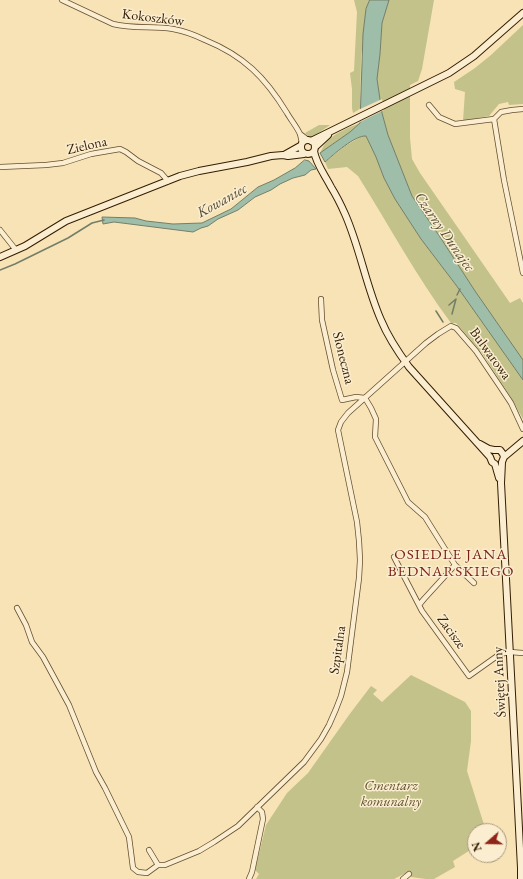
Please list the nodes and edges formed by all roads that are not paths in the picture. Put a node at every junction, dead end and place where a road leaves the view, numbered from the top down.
1 (62, 0) edge
2 (523, 13) edge
3 (429, 104) dead end
4 (523, 109) edge
5 (494, 119) junction
6 (331, 132) junction
7 (305, 143) junction
8 (315, 149) junction
9 (306, 154) junction
10 (283, 155) junction
11 (318, 163) junction
12 (0, 167) edge
13 (168, 181) junction
14 (0, 230) edge
15 (16, 250) junction
16 (0, 257) edge
17 (523, 273) edge
18 (321, 299) dead end
19 (406, 362) junction
20 (365, 398) junction
21 (523, 429) edge
22 (473, 439) junction
23 (523, 441) edge
24 (498, 451) junction
25 (490, 457) junction
26 (503, 460) junction
27 (495, 464) junction
28 (500, 483) junction
29 (394, 557) dead end
30 (455, 565) junction
31 (474, 584) dead end
32 (418, 605) junction
33 (17, 608) dead end
34 (510, 652) junction
35 (523, 653) edge
36 (257, 807) junction
37 (149, 850) dead end
38 (158, 865) junction
39 (409, 874) dead end
40 (522, 876) edge
41 (249, 879) edge
42 (403, 879) edge

1 - 7 street, Kokoszków
2 - 6 street
3 - 5 street
4 - 5 street
5 - 17 street
6 - 7 street
6 - 8 street
7 - 8 street
7 - 9 street
7 - 10 street
8 - 9 street
8 - 11 street
9 - 10 street
9 - 11 street
10 - 13 street
11 - 19 street
12 - 13 street, Zielona
13 - 15 street
14 - 15 street
15 - 16 street
18 - 20 street, Słoneczna
19 - 20 street, Szpitalna
19 - 21 street, Bulwarowa
19 - 22 street
20 - 30 street
20 - 36 street, Szpitalna
22 - 24 street
22 - 25 street
23 - 24 street
23 - 26 street
24 - 25 street
24 - 26 street
25 - 27 street
26 - 27 street
26 - 28 street, Świętej Anny
27 - 28 street, Świętej Anny
28 - 34 street, Świętej Anny
29 - 32 street, Zacisze
30 - 31 street
30 - 32 street
32 - 34 street, Zacisze
33 - 38 street, Szpitalna
34 - 35 street
34 - 40 street, Świętej Anny
36 - 38 street, Szpitalna
36 - 41 street
37 - 38 street
39 - 42 street

